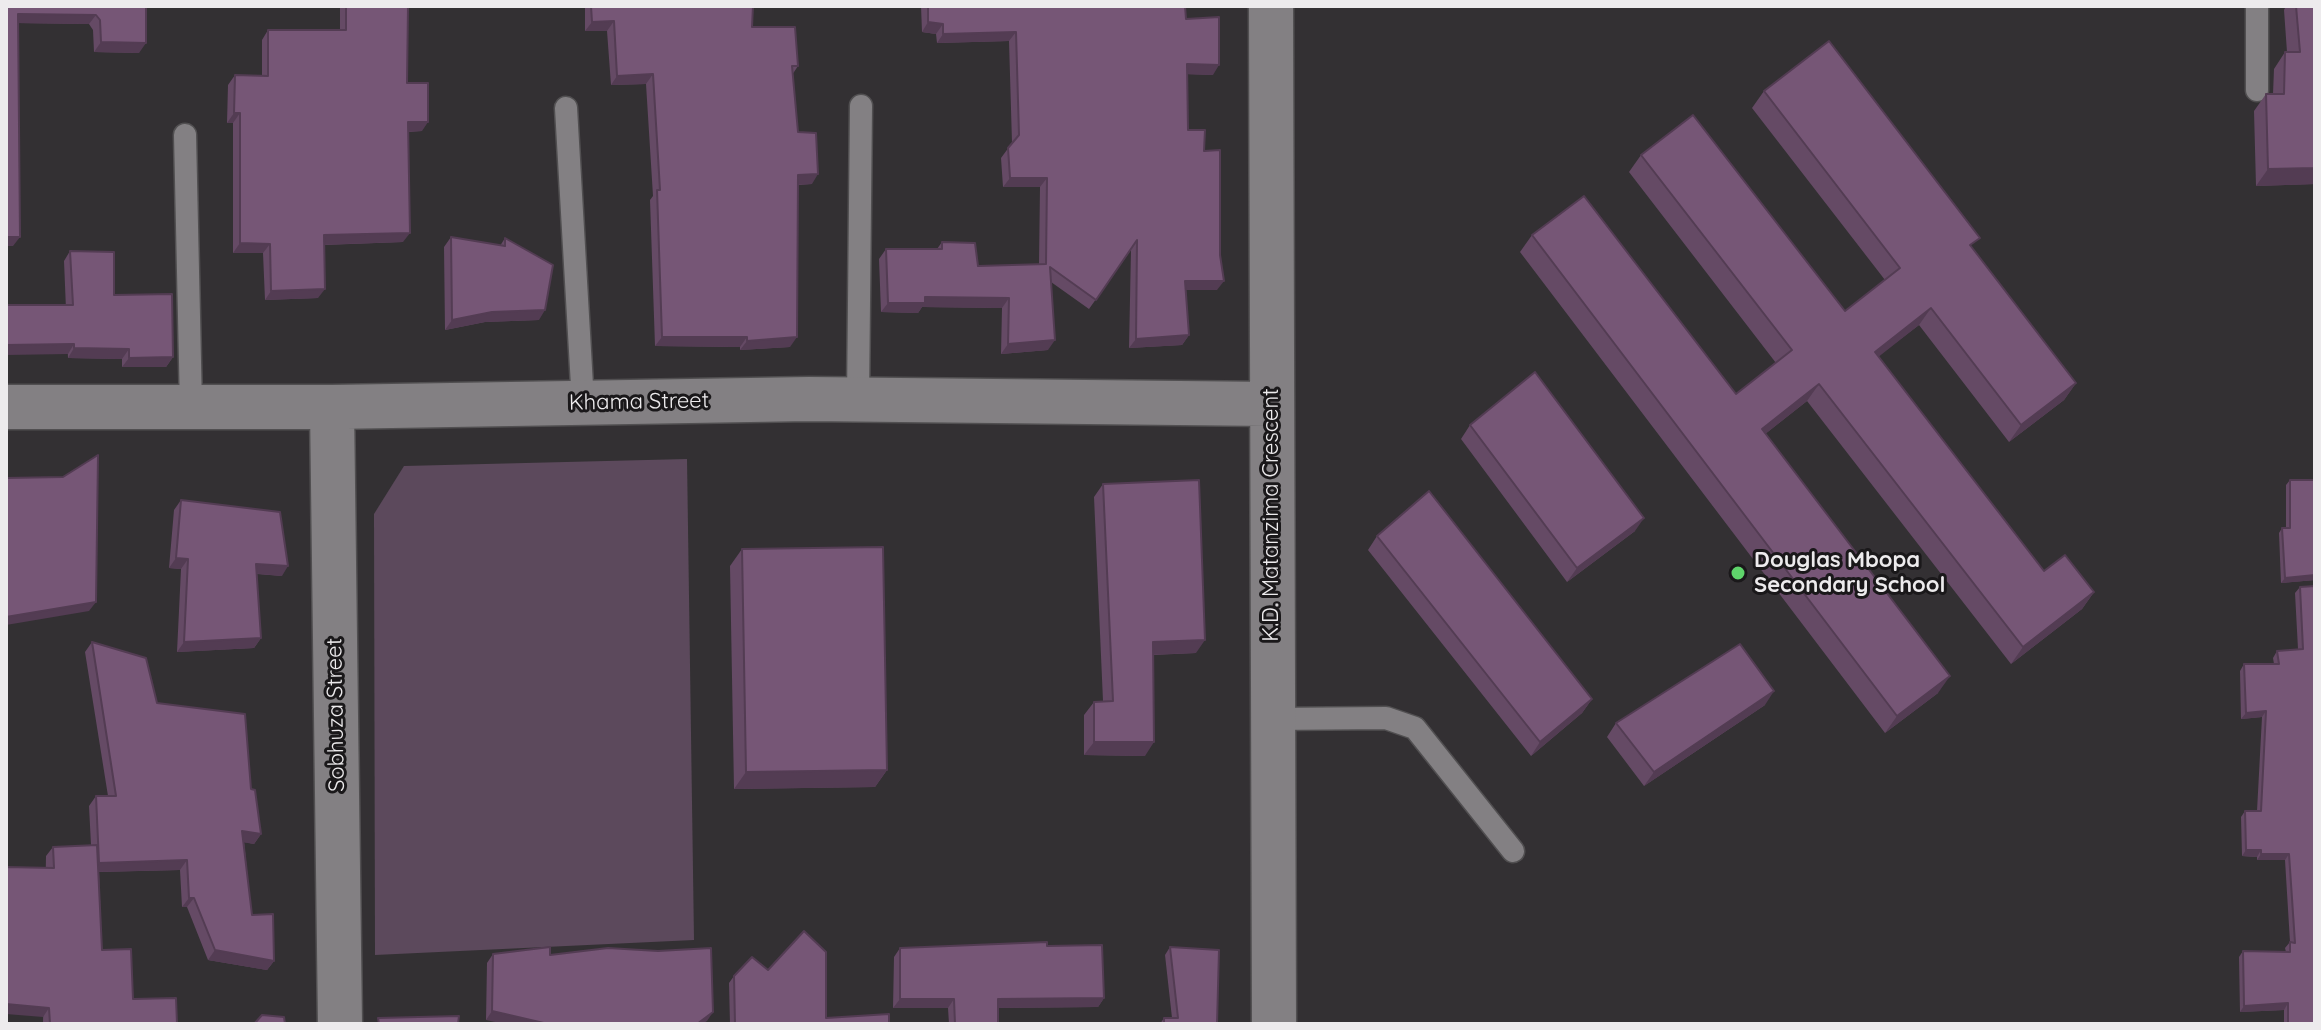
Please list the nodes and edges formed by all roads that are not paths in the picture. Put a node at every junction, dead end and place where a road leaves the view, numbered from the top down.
1 (1271, 6) edge
2 (2257, 6) edge
3 (2257, 90) dead end
4 (861, 106) dead end
5 (566, 108) dead end
6 (185, 135) dead end
7 (858, 400) junction
8 (583, 403) junction
9 (1271, 404) junction
10 (6, 407) edge
11 (191, 407) junction
12 (332, 407) junction
13 (1272, 719) junction
14 (1513, 851) dead end
15 (340, 1024) edge
16 (1274, 1024) edge

1 - 9 street, K.D. Matanzima Crescent
2 - 3 lane
4 - 7 lane
5 - 8 lane
6 - 11 lane
7 - 8 street, Khama Street
7 - 9 street, Khama Street
8 - 12 street, Khama Street
9 - 13 street, K.D. Matanzima Crescent
10 - 11 street, Khama Street
11 - 12 street, Khama Street
12 - 15 street, Sobhuza Street
13 - 14 lane
13 - 16 street, K.D. Matanzima Crescent

